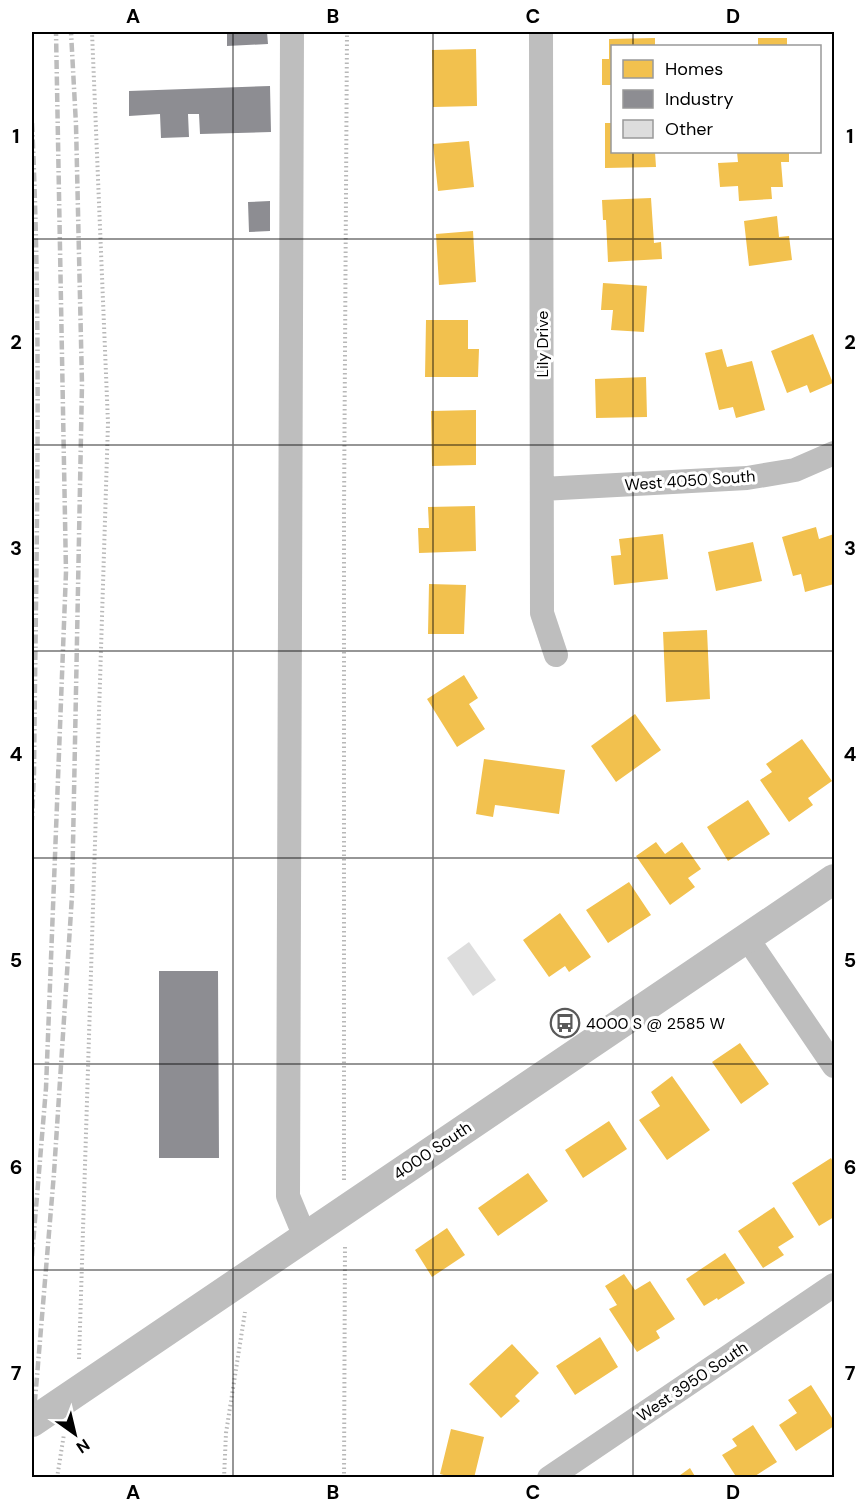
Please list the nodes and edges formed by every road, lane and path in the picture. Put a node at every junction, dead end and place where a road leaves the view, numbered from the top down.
1 (92, 32) edge
2 (292, 32) edge
3 (347, 32) edge
4 (541, 32) edge
5 (834, 453) edge
6 (542, 489) junction
7 (556, 655) dead end
8 (834, 879) edge
9 (747, 938) junction
10 (834, 1066) edge
11 (344, 1175) dead end
12 (305, 1237) junction
13 (344, 1268) dead end
14 (250, 1274) junction
15 (834, 1285) edge
16 (70, 1398) junction
17 (32, 1422) edge
18 (57, 1478) edge
19 (224, 1478) edge
20 (344, 1478) edge
21 (549, 1478) edge

1 - 16 path
2 - 12 street
3 - 11 path
4 - 6 street, Lily Drive
5 - 6 street, West 4050 South
6 - 7 street, Lily Drive
8 - 9 street, 4000 South
9 - 10 street
9 - 12 street, 4000 South
12 - 14 street, 4000 South
13 - 20 path
14 - 16 street, 4000 South
14 - 19 path
15 - 21 street, West 3950 South
16 - 17 street, 4000 South
16 - 18 path

